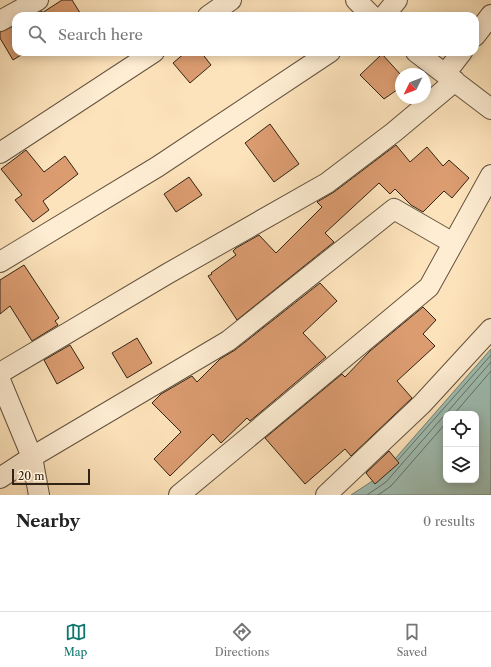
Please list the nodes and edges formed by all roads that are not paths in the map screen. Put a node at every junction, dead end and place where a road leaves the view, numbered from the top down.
1 (38, 0) edge
2 (231, 0) edge
3 (356, 0) edge
4 (398, 0) edge
5 (16, 12) edge
6 (214, 12) edge
7 (368, 12) edge
8 (388, 12) edge
9 (12, 14) edge
10 (491, 15) edge
11 (0, 21) edge
12 (479, 31) edge
13 (148, 56) edge
14 (324, 56) edge
15 (421, 56) edge
16 (460, 56) edge
17 (450, 78) junction
18 (491, 109) edge
19 (0, 153) edge
20 (491, 175) edge
21 (453, 243) junction
22 (0, 262) edge
23 (491, 329) edge
24 (0, 373) edge
25 (0, 380) edge
26 (32, 457) junction
27 (0, 478) edge
28 (39, 495) edge
29 (179, 495) edge
30 (326, 495) edge

1 - 5 street
2 - 6 street
3 - 7 street
4 - 8 street
9 - 11 street
10 - 12 street
13 - 19 street
14 - 22 street
15 - 17 street
16 - 17 street
17 - 18 street
17 - 24 street
20 - 21 street
21 - 26 street
21 - 29 street
23 - 30 street
25 - 26 street
26 - 27 street
26 - 28 street

